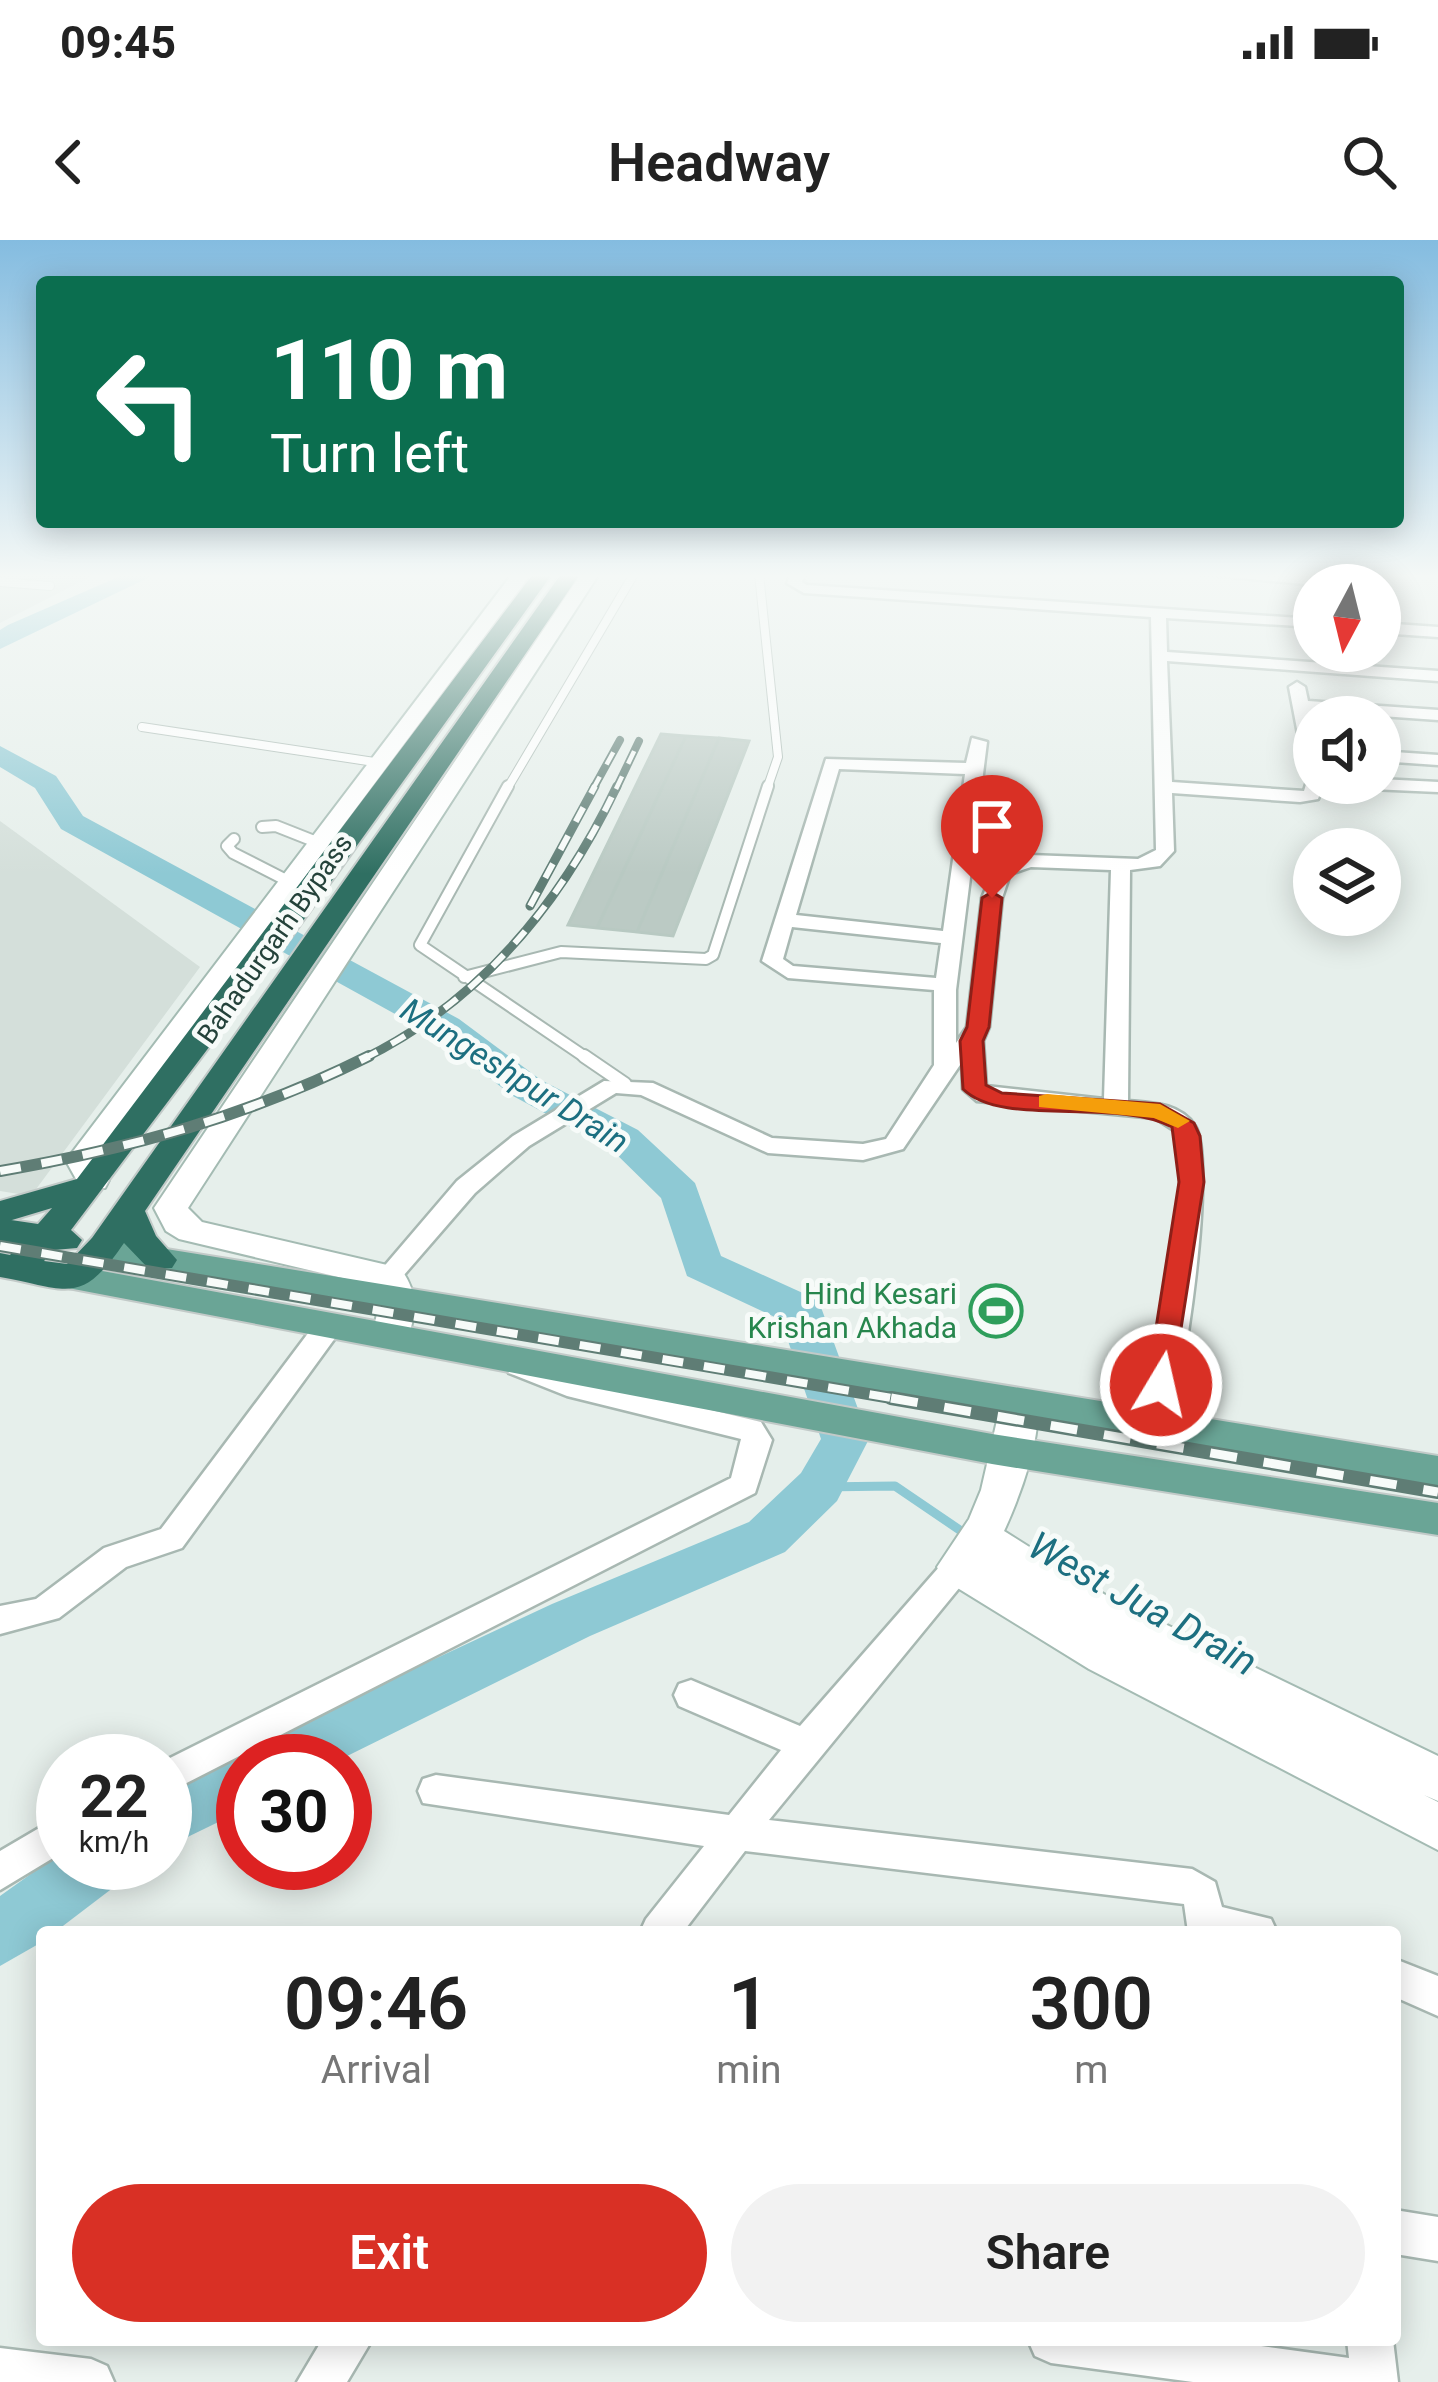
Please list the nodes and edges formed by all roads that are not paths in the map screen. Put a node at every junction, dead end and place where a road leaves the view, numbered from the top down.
1 (454, 674) edge
2 (461, 674) edge
3 (513, 674) edge
4 (575, 674) edge
5 (769, 674) edge
6 (1161, 674) edge
7 (1401, 712) edge
8 (1438, 715) edge
9 (142, 727) dead end
10 (978, 742) dead end
11 (1401, 757) edge
12 (1438, 760) edge
13 (381, 763) junction
14 (976, 769) junction
15 (1401, 785) edge
16 (1167, 787) junction
17 (1438, 787) edge
18 (1293, 796) edge
19 (262, 827) dead end
20 (234, 838) dead end
21 (319, 842) junction
22 (1121, 864) junction
23 (288, 881) junction
24 (280, 911) junction
25 (783, 920) junction
26 (952, 938) junction
27 (464, 977) junction
28 (303, 984) junction
29 (946, 985) junction
30 (972, 1041) junction
31 (945, 1066) junction
32 (625, 1084) junction
33 (1116, 1105) junction
34 (90, 1184) junction
35 (0, 1212) edge
36 (130, 1212) junction
37 (0, 1229) edge
38 (49, 1237) junction
39 (104, 1246) junction
40 (160, 1260) junction
41 (9, 1266) edge
42 (75, 1278) junction
43 (393, 1288) junction
44 (328, 1327) junction
45 (389, 1336) junction
46 (504, 1359) junction
47 (1015, 1402) junction
48 (1155, 1425) junction
49 (1002, 1451) junction
50 (1438, 1472) edge
51 (1438, 1519) edge
52 (969, 1554) junction
53 (0, 1620) edge
54 (691, 1695) dead end
55 (806, 1744) junction
56 (192, 1764) edge
57 (1438, 1779) edge
58 (436, 1791) dead end
59 (1438, 1827) edge
60 (735, 1833) junction
61 (36, 1849) edge
62 (0, 1872) edge
63 (663, 1926) edge
64 (1206, 1926) edge
65 (1401, 1981) edge
66 (1438, 1996) edge
67 (1401, 2233) edge
68 (1438, 2239) edge
69 (345, 2346) edge
70 (1095, 2346) edge
71 (1371, 2346) edge
72 (0, 2371) edge
73 (72, 2381) edge
74 (320, 2382) edge
75 (1360, 2382) edge
76 (1375, 2382) edge

1 - 13 main road
2 - 24 highway, Bahadurgarh Bypass
3 - 28 main road
4 - 27 lane
5 - 27 lane
6 - 16 street
7 - 8 street
9 - 13 lane
10 - 14 street
11 - 12 street
13 - 21 main road
14 - 25 street
14 - 26 street
15 - 17 street
16 - 18 street
16 - 22 street
19 - 21 lane
20 - 23 lane
21 - 23 main road
22 - 30 street
22 - 33 street
23 - 24 main road
24 - 34 highway, Bahadurgarh Bypass
25 - 26 street
25 - 29 street
26 - 29 street
27 - 32 lane
28 - 36 highway, Bahadurgarh Bypass
28 - 43 main road
29 - 31 street
30 - 31 street
30 - 33 street
31 - 32 street
32 - 43 street
33 - 48 street
34 - 35 highway
34 - 38 highway, Bahadurgarh Bypass
36 - 39 highway, Bahadurgarh Bypass
36 - 40 highway
37 - 38 highway
38 - 39 highway
38 - 41 highway, Bahadurgarh Bypass
39 - 40 main road
39 - 42 highway, Bahadurgarh Bypass
40 - 43 main road
41 - 42 highway
42 - 44 main road
43 - 45 main road
43 - 47 main road
44 - 45 main road
44 - 53 street
45 - 46 main road
46 - 49 main road
46 - 56 street
47 - 48 main road
47 - 49 main road
48 - 50 main road
49 - 51 main road
49 - 52 main road
52 - 55 street
52 - 57 main road
52 - 59 main road
54 - 55 street
55 - 60 street
58 - 60 street
60 - 63 street
60 - 64 street
61 - 62 street
65 - 66 street
67 - 68 street
69 - 74 street
70 - 75 street
71 - 76 street
72 - 73 street

